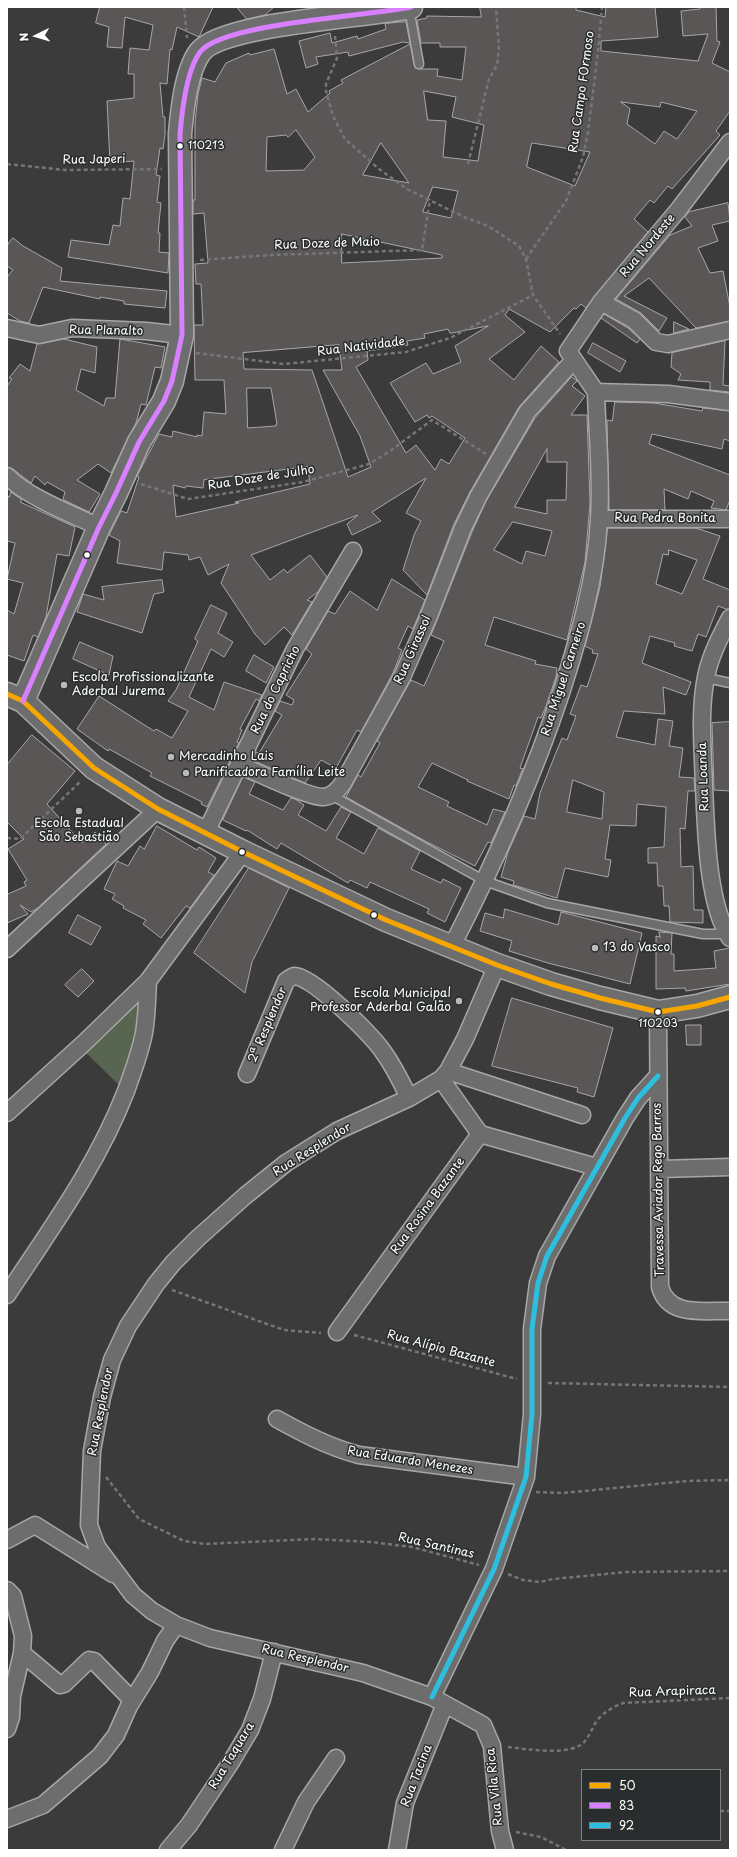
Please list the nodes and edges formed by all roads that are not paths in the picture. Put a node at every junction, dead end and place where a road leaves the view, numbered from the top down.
1 (410, 7) edge
2 (325, 12) edge
3 (419, 64) dead end
4 (730, 142) edge
5 (601, 302) junction
6 (7, 328) edge
7 (730, 330) edge
8 (181, 343) junction
9 (570, 356) junction
10 (596, 392) junction
11 (730, 402) edge
12 (7, 476) edge
13 (599, 519) junction
14 (730, 519) edge
15 (99, 527) junction
16 (353, 551) dead end
17 (730, 618) edge
18 (706, 678) junction
19 (730, 683) edge
20 (15, 697) edge
21 (240, 765) junction
22 (331, 795) junction
23 (158, 809) junction
24 (206, 834) junction
25 (243, 852) junction
26 (485, 881) junction
27 (729, 936) edge
28 (452, 946) junction
29 (7, 949) edge
30 (497, 965) junction
31 (148, 981) junction
32 (730, 997) edge
33 (658, 1012) junction
34 (247, 1074) dead end
35 (444, 1075) junction
36 (658, 1076) junction
37 (410, 1098) junction
38 (7, 1113) edge
39 (582, 1115) dead end
40 (480, 1134) junction
41 (596, 1167) junction
42 (730, 1167) edge
43 (660, 1169) junction
44 (7, 1295) edge
45 (730, 1311) edge
46 (337, 1332) road end
47 (277, 1419) dead end
48 (524, 1483) junction
49 (7, 1540) edge
50 (121, 1579) junction
51 (7, 1590) edge
52 (176, 1625) junction
53 (274, 1652) junction
54 (22, 1653) junction
55 (132, 1700) junction
56 (439, 1701) junction
57 (483, 1726) joint
58 (7, 1729) edge
59 (336, 1758) dead end
60 (7, 1819) edge
61 (168, 1850) edge
62 (283, 1850) edge
63 (397, 1850) edge
64 (505, 1850) edge

1 - 2 street
1 - 3 lane
2 - 8 street
4 - 5 street, Rua Nordeste
5 - 7 street
5 - 9 street, Rua Nordeste
6 - 8 street, Rua Planalto
8 - 15 street
9 - 10 street
9 - 22 street, Rua Girassol
10 - 11 street
10 - 13 street, Rua Miguel Carneiro
12 - 15 street
13 - 14 street, Rua Pedra Bonita
13 - 26 street, Rua Miguel Carneiro
15 - 20 street
16 - 21 street, Rua do Capricho
17 - 18 street, Rua Loanda
18 - 19 lane
18 - 27 street, Rua Loanda
20 - 23 street
21 - 22 street
21 - 24 street, Rua do Capricho
22 - 26 lane
23 - 24 street
23 - 29 street
24 - 25 street
25 - 28 street
25 - 31 street
26 - 27 lane
26 - 28 street, Rua Miguel Carneiro
28 - 30 street
30 - 33 street
30 - 35 street
31 - 38 street
31 - 44 street
32 - 33 street
33 - 36 street, Travessa Aviador Rego Barros
34 - 37 street, 2ª Resplendor
35 - 37 street, Rua Resplendor
35 - 39 street
35 - 40 street
36 - 41 street, Rua Tacina
36 - 43 street, Travessa Aviador Rego Barros
37 - 50 street, Rua Resplendor
40 - 41 street
40 - 46 street, Rua Rosina Bazante
41 - 48 street, Rua Tacina
42 - 43 street
43 - 45 street, Travessa Aviador Rego Barros
47 - 48 street, Rua Eduardo Menezes
48 - 56 street, Rua Tacina
49 - 50 street
50 - 52 street, Rua Resplendor
51 - 54 street
52 - 53 street, Rua Resplendor
52 - 55 street
53 - 56 street, Rua Resplendor
53 - 61 street, Rua Taquara
54 - 55 street
54 - 58 street
55 - 60 street
56 - 57 street, Rua Resplendor
56 - 63 street, Rua Tacina
57 - 64 street, Rua Vila Rica
59 - 62 street

